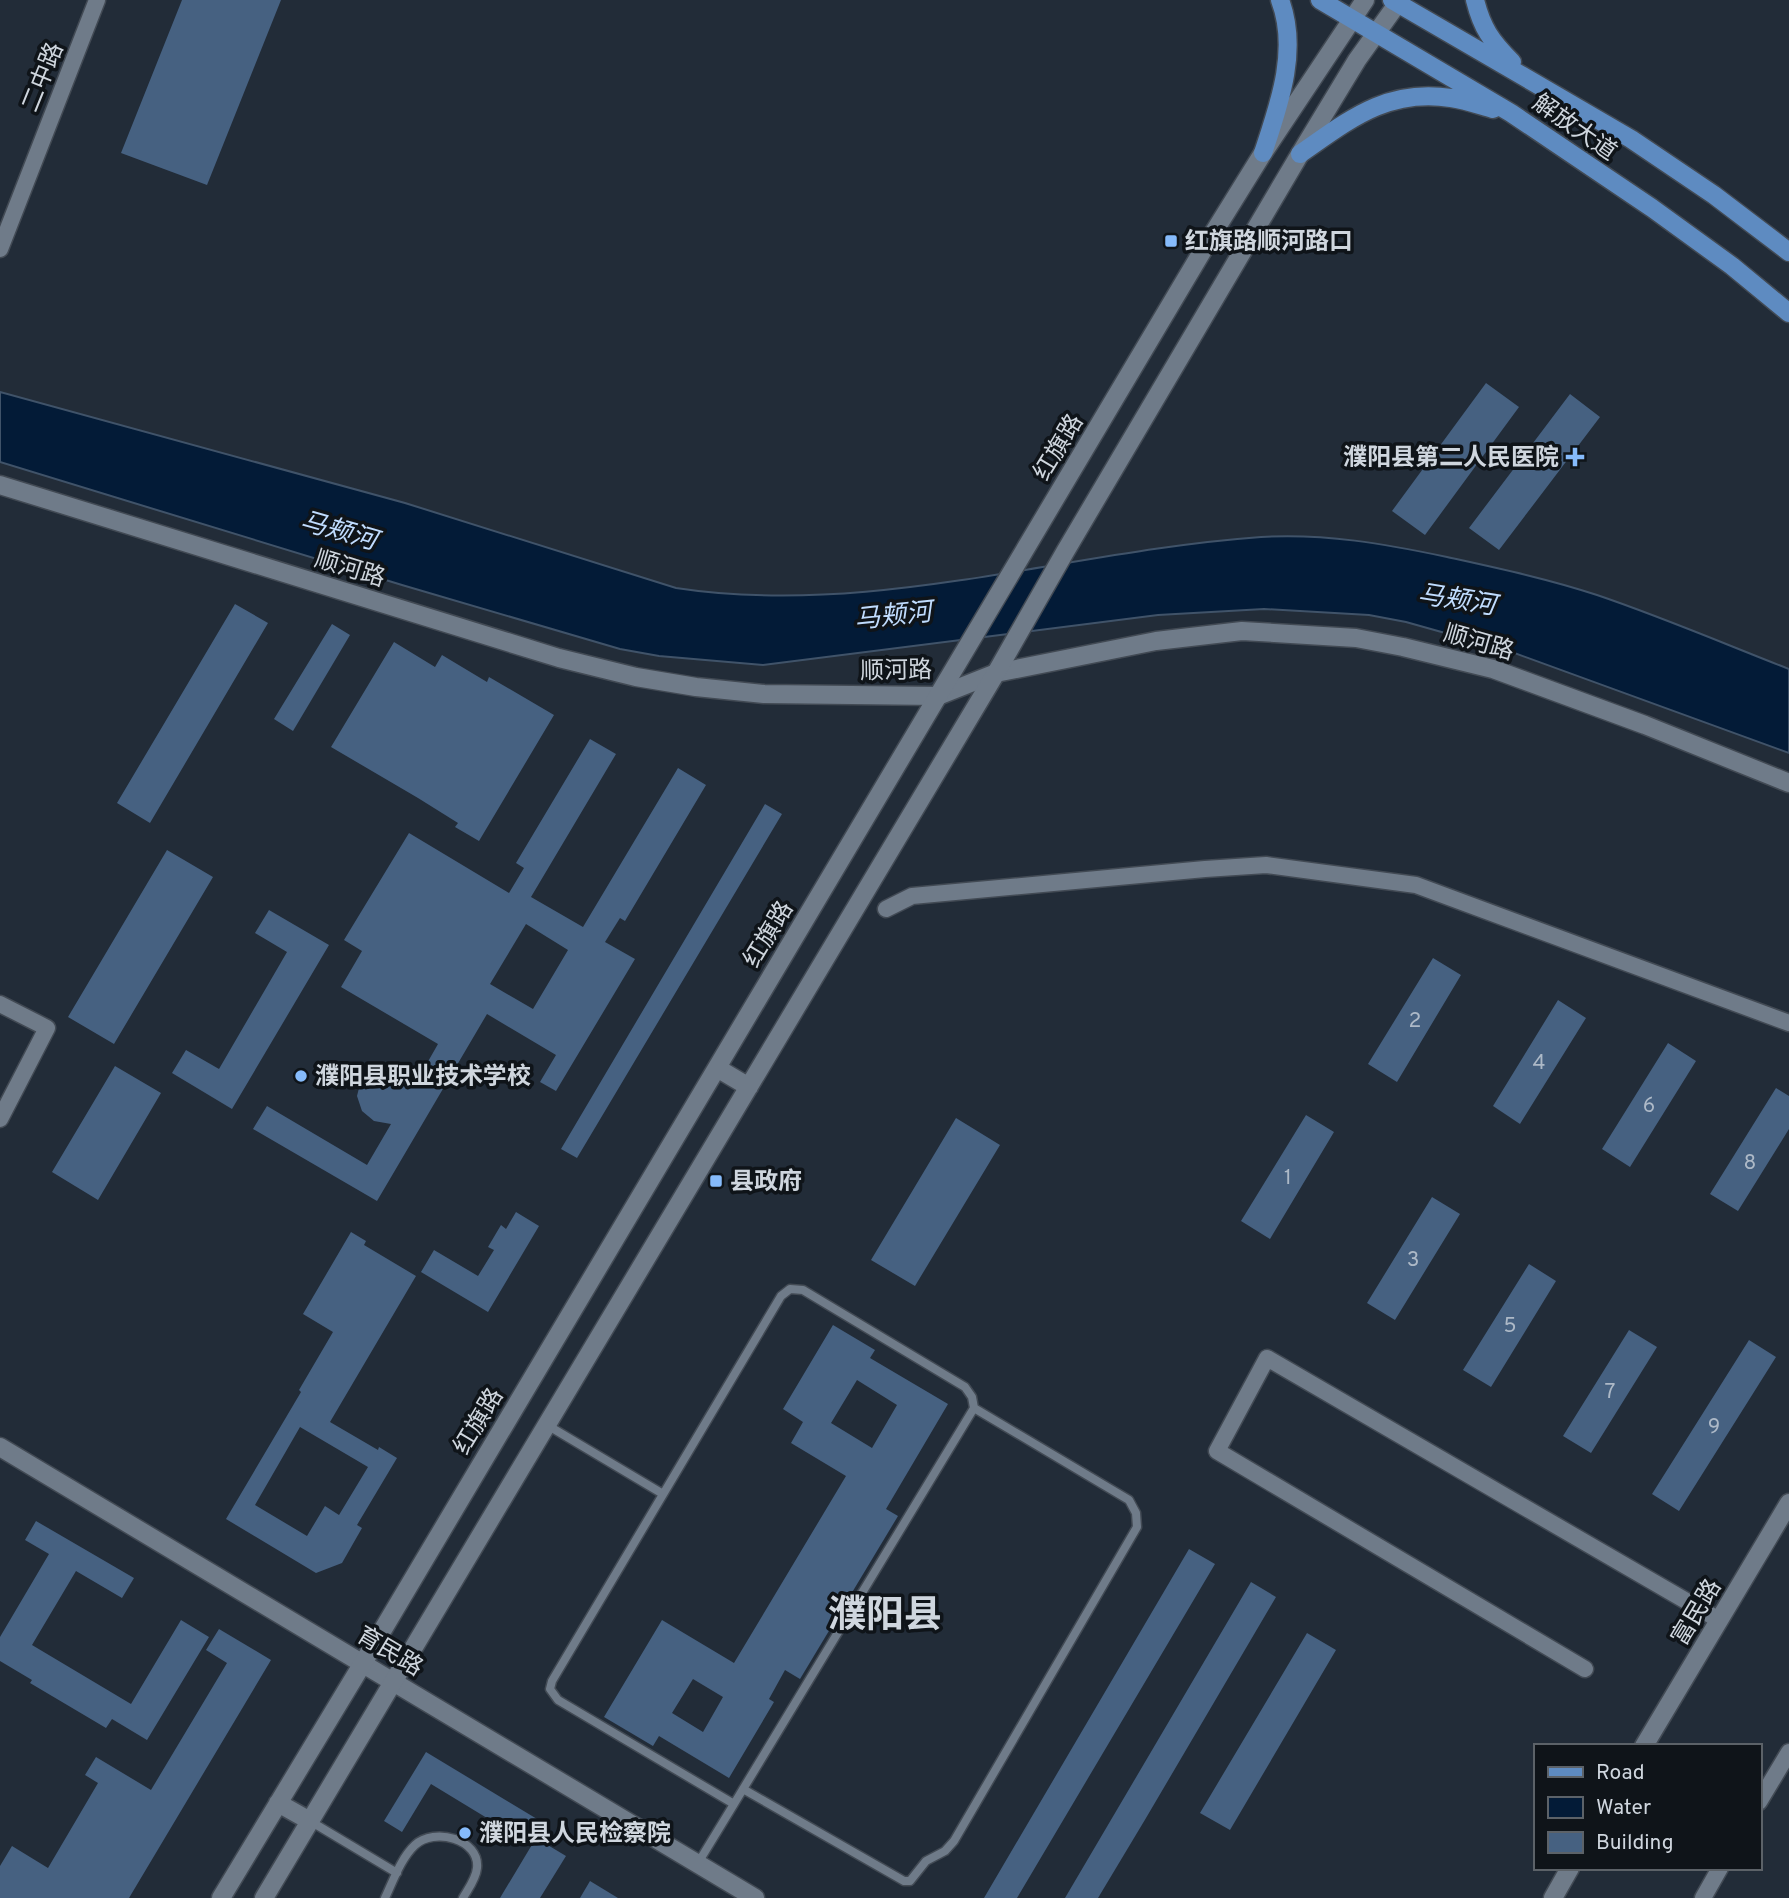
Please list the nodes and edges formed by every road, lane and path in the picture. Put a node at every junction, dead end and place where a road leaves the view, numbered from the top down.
1 (97, 0) edge
2 (1280, 0) edge
3 (1320, 0) edge
4 (1365, 0) edge
5 (1475, 0) edge
6 (1396, 1) edge
7 (1352, 18) junction
8 (1376, 32) junction
9 (1529, 79) junction
10 (1511, 113) junction
11 (1263, 153) junction
12 (1300, 154) junction
13 (0, 249) edge
14 (1789, 253) edge
15 (1789, 313) edge
16 (0, 485) edge
17 (996, 673) junction
18 (938, 696) junction
19 (1789, 783) edge
20 (886, 909) dead end
21 (0, 1004) edge
22 (1789, 1023) edge
23 (717, 1068) junction
24 (749, 1087) junction
25 (0, 1119) edge
26 (974, 1408) junction
27 (547, 1425) junction
28 (0, 1447) edge
29 (663, 1494) junction
30 (1789, 1503) edge
31 (1719, 1620) junction
32 (363, 1663) junction
33 (1585, 1670) dead end
34 (393, 1681) junction
35 (1645, 1744) edge
36 (1789, 1752) edge
37 (743, 1789) junction
38 (1761, 1799) edge
39 (278, 1803) junction
40 (734, 1804) junction
41 (310, 1821) junction
42 (698, 1864) junction
43 (1569, 1870) edge
44 (1719, 1870) edge
45 (397, 1873) junction
46 (221, 1898) edge
47 (264, 1898) edge
48 (385, 1898) edge
49 (463, 1898) edge
50 (755, 1898) edge
51 (1552, 1898) edge
52 (1703, 1898) edge

1 - 13 street, 二中路
2 - 11 main road
3 - 7 main road, 解放大道
4 - 7 main road, 红旗路
5 - 9 main road
6 - 8 main road
6 - 9 main road, 解放大道
7 - 8 main road, 解放大道
7 - 11 main road, 红旗路
8 - 10 main road, 解放大道
8 - 12 main road
9 - 14 main road, 解放大道
10 - 12 main road
10 - 15 main road, 解放大道
11 - 18 main road, 红旗路
12 - 17 main road
16 - 18 main road, 顺河路
17 - 18 main road, 顺河路
17 - 19 main road, 顺河路
17 - 24 main road
18 - 23 main road, 红旗路
20 - 22 street
21 - 25 street
23 - 24 main road
23 - 32 main road, 红旗路
24 - 27 main road
26 - 29 lane
26 - 37 lane
26 - 37 lane
27 - 29 lane
27 - 34 main road
28 - 32 main road, 育民路
29 - 40 lane
30 - 31 main road, 富民路
31 - 33 street
31 - 35 main road, 富民路
32 - 34 main road, 育民路
32 - 39 main road, 红旗路
34 - 41 main road
34 - 42 main road, 育民路
36 - 38 street
37 - 40 lane
39 - 41 main road
39 - 46 main road, 红旗路
40 - 42 lane
41 - 45 lane
41 - 47 main road
42 - 50 main road, 育民路
43 - 51 main road
44 - 52 street
45 - 48 lane
45 - 49 lane

